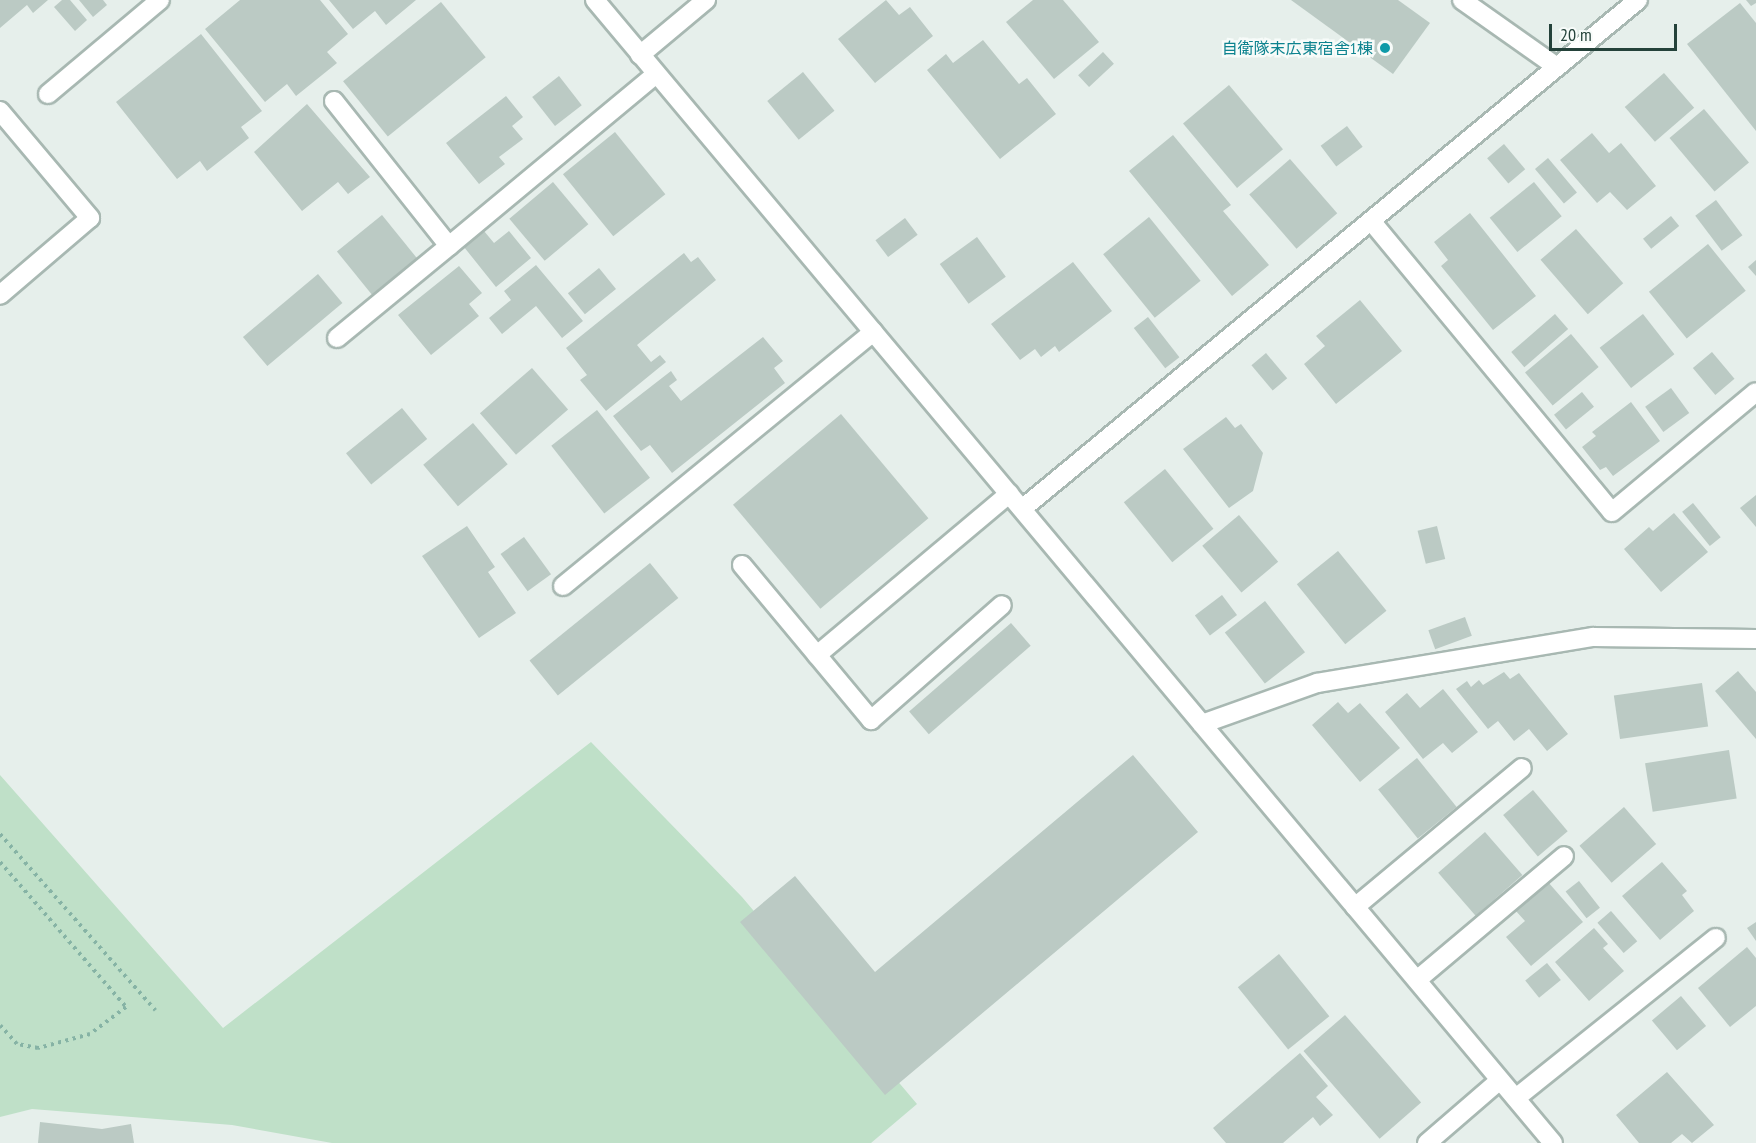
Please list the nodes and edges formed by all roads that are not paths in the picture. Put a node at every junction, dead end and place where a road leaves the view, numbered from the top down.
1 (160, 0) edge
2 (595, 0) edge
3 (706, 0) edge
4 (1462, 0) edge
5 (1638, 0) edge
6 (640, 55) junction
7 (1557, 67) junction
8 (656, 74) junction
9 (48, 94) dead end
10 (334, 101) dead end
11 (0, 111) edge
12 (1372, 222) junction
13 (449, 246) junction
14 (0, 295) edge
15 (873, 332) junction
16 (337, 339) dead end
17 (1756, 392) edge
18 (1009, 494) junction
19 (1022, 509) junction
20 (742, 565) dead end
21 (563, 586) dead end
22 (1002, 605) dead end
23 (1756, 639) edge
24 (817, 655) junction
25 (1202, 724) junction
26 (1522, 768) dead end
27 (1564, 856) dead end
28 (1355, 907) junction
29 (1716, 938) dead end
30 (1417, 980) junction
31 (1500, 1080) junction
32 (1516, 1098) junction
33 (1427, 1143) edge
34 (1553, 1143) edge

1 - 9 street
2 - 6 street
3 - 6 street
4 - 7 street
5 - 7 street
6 - 8 street
7 - 12 street
8 - 13 street
8 - 15 street
10 - 13 street
11 - 14 street
12 - 17 street
12 - 19 street
13 - 16 street
15 - 18 street
15 - 21 street
18 - 19 street
18 - 24 street
19 - 25 street
20 - 24 street
22 - 24 street
23 - 25 street
25 - 28 street
26 - 28 street
27 - 30 street
28 - 30 street
29 - 32 street
30 - 31 street
31 - 32 street
31 - 33 street
32 - 34 street

